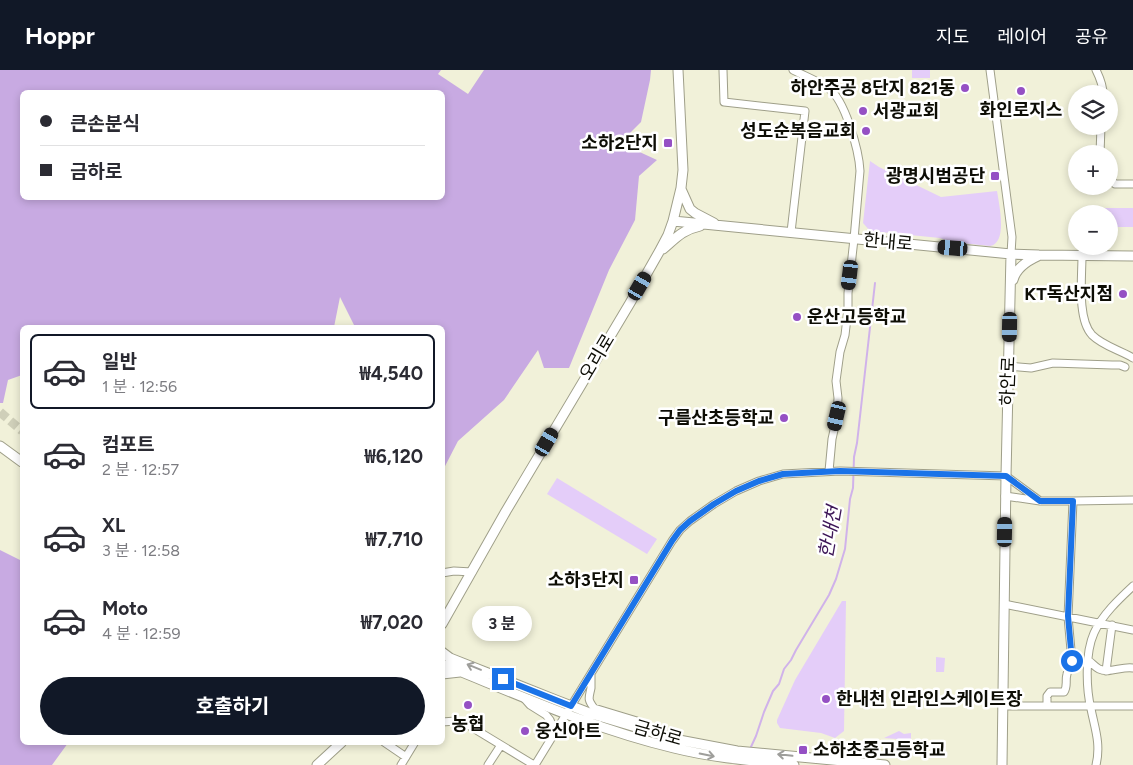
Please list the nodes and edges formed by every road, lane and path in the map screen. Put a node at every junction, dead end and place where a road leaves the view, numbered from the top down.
1 (678, 70) edge
2 (724, 70) edge
3 (793, 70) edge
4 (990, 70) edge
5 (1096, 70) edge
6 (1102, 85) edge
7 (1118, 184) edge
8 (1133, 184) edge
9 (681, 188) junction
10 (673, 221) junction
11 (718, 225) junction
12 (791, 232) junction
13 (854, 239) junction
14 (659, 252) junction
15 (1011, 254) junction
16 (1040, 255) junction
17 (1082, 256) junction
18 (1133, 256) edge
19 (1011, 288) junction
20 (1133, 358) edge
21 (1008, 366) junction
22 (1125, 367) dead end
23 (0, 446) edge
24 (20, 461) edge
25 (829, 471) junction
26 (1006, 476) junction
27 (1006, 496) junction
28 (1133, 500) edge
29 (1040, 501) junction
30 (1073, 501) junction
31 (445, 572) edge
32 (472, 572) junction
33 (1133, 586) edge
34 (1004, 604) junction
35 (1068, 616) junction
36 (445, 619) edge
37 (1100, 623) junction
38 (1112, 625) junction
39 (1133, 630) edge
40 (445, 654) edge
41 (1089, 661) junction
42 (445, 665) edge
43 (1133, 668) edge
44 (1106, 671) junction
45 (462, 672) junction
46 (445, 674) edge
47 (591, 674) junction
48 (522, 696) junction
49 (1003, 706) junction
50 (1047, 706) junction
51 (1090, 706) junction
52 (1133, 706) edge
53 (569, 710) junction
54 (445, 722) edge
55 (647, 731) junction
56 (552, 737) junction
57 (339, 745) edge
58 (388, 745) edge
59 (413, 745) edge
60 (501, 745) junction
61 (735, 755) junction
62 (406, 757) junction
63 (760, 757) junction
64 (318, 765) edge
65 (401, 765) edge
66 (488, 765) edge
67 (534, 765) edge
68 (794, 765) edge
69 (879, 765) edge
70 (1002, 765) edge
71 (1096, 765) edge

1 - 9 main road, 오리로
2 - 12 street
3 - 13 street
4 - 15 street, 하안로
5 - 6 street
7 - 8 street
9 - 10 main road, 오리로
9 - 11 main road
10 - 11 main road, 한내로
10 - 14 main road, 오리로
11 - 12 main road, 한내로
11 - 14 main road
12 - 13 main road, 한내로
13 - 15 main road, 한내로
13 - 25 street
14 - 32 main road, 오리로
15 - 16 main road, 한내로
15 - 19 main road, 하안로
16 - 17 main road, 한내로
16 - 19 main road
17 - 18 main road, 한내로
17 - 20 street
19 - 21 main road, 하안로
21 - 22 street
21 - 26 main road, 하안로
23 - 24 main road
25 - 26 street
25 - 47 street
26 - 27 main road, 하안로
26 - 29 street
27 - 29 street
27 - 34 main road, 하안로
28 - 30 street
29 - 30 street
30 - 35 street
31 - 32 street
32 - 36 main road, 오리로
33 - 37 street
34 - 35 street
34 - 49 main road, 하안로
35 - 37 street
35 - 50 street
37 - 38 street
37 - 41 street
38 - 39 street
38 - 44 street
53 -> 40 main road, 금하로
41 - 44 street
41 - 51 street
42 - 45 main road, 금하로
43 - 44 street
45 - 46 main road
45 - 48 main road, 금하로
47 - 53 street
47 - 55 street
48 - 53 main road, 금하로
48 - 56 street
49 - 50 street
49 - 70 main road, 하안로
50 - 51 street
51 - 52 street
51 - 71 street
53 - 55 main road, 금하로
53 - 56 street
53 -> 61 main road, 금하로
54 - 60 street
55 - 61 main road, 금하로
56 - 67 street
57 - 64 main road
58 - 62 street
59 - 62 street
60 - 66 street
60 - 67 street
61 - 63 main road, 금하로
62 - 65 street
63 - 68 main road, 금하로
69 -> 63 main road, 금하로

